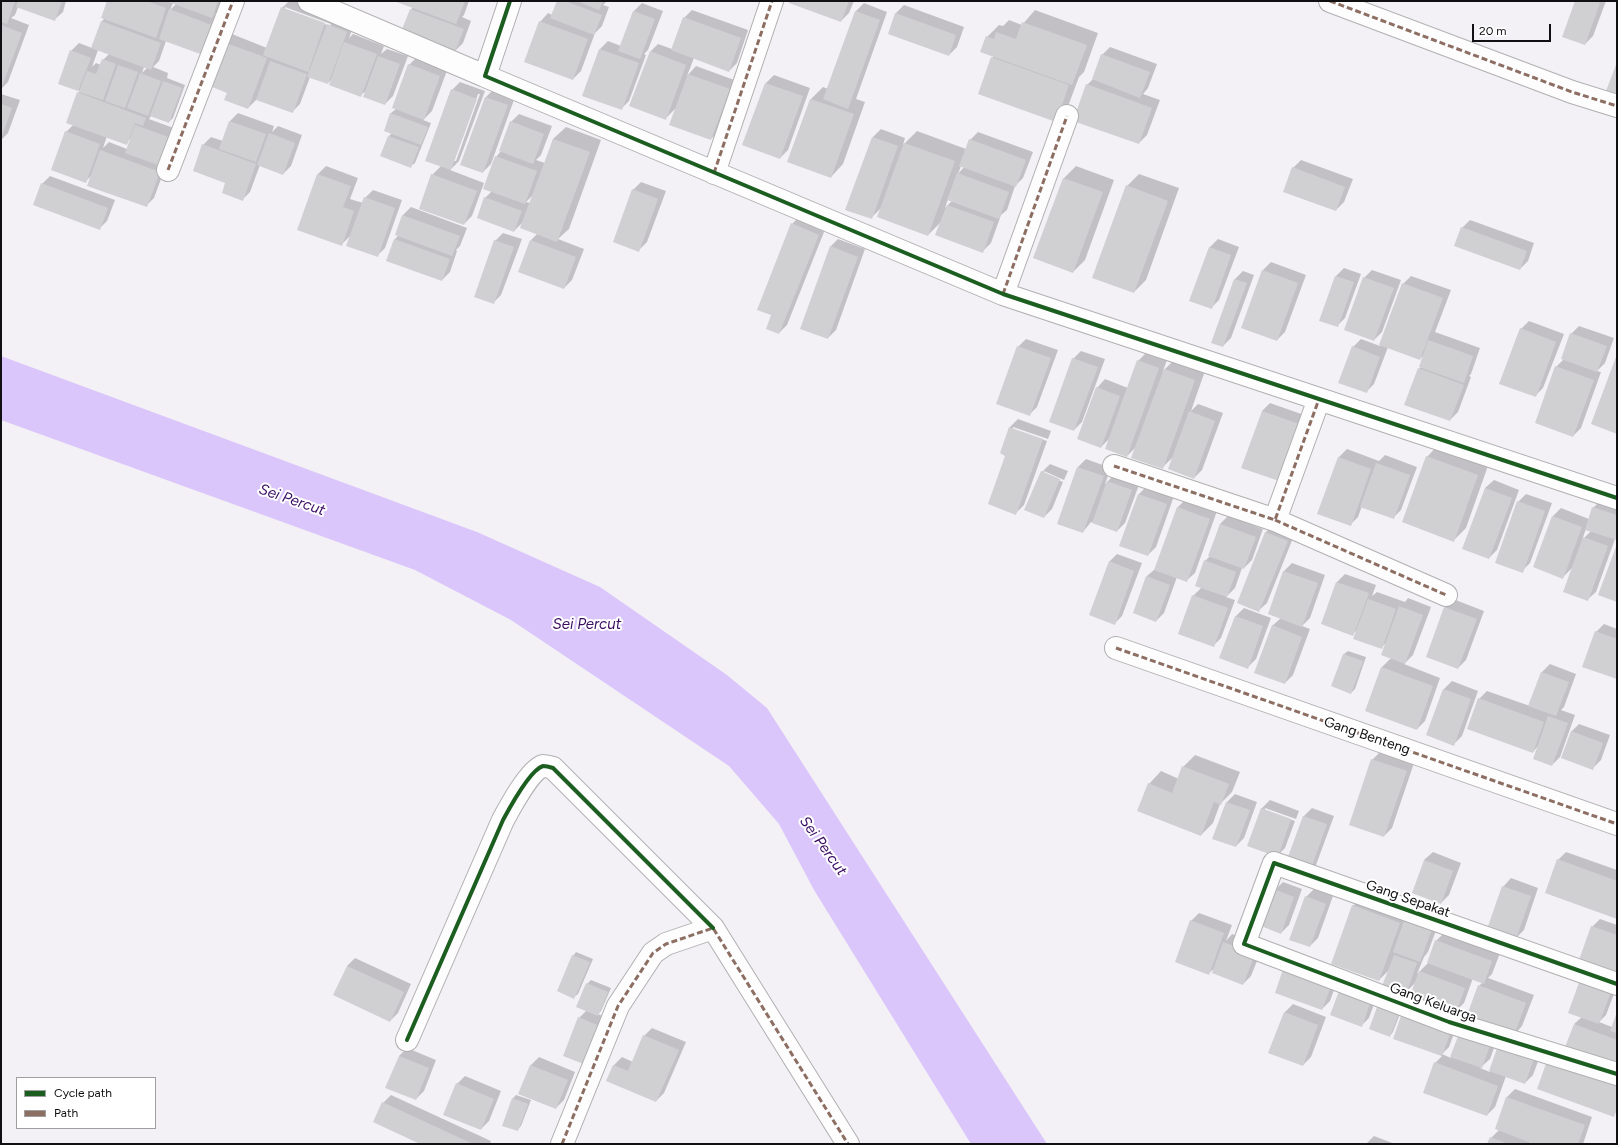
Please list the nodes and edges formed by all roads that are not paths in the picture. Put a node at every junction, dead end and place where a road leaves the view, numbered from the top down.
1 (233, 1) edge
2 (309, 1) edge
3 (510, 1) edge
4 (772, 1) edge
5 (1330, 1) edge
6 (485, 76) junction
7 (1617, 106) edge
8 (1067, 116) dead end
9 (168, 170) dead end
10 (714, 173) junction
11 (1003, 294) junction
12 (1319, 399) junction
13 (1114, 466) dead end
14 (1617, 498) edge
15 (1275, 520) junction
16 (1446, 595) dead end
17 (1116, 648) dead end
18 (1617, 824) edge
19 (713, 928) junction
20 (1244, 944) joint
21 (1617, 984) edge
22 (407, 1040) dead end
23 (1617, 1074) edge
24 (562, 1144) edge
25 (848, 1144) edge

1 - 9 street
2 - 6 street
3 - 6 street
4 - 10 street
5 - 7 street
6 - 10 street
8 - 11 street
10 - 11 street
11 - 12 street
12 - 14 street
12 - 15 street
13 - 15 street
15 - 16 street
17 - 18 street, Gang Benteng
19 - 22 street
19 - 24 street
19 - 25 street
20 - 21 street, Gang Sepakat
20 - 23 street, Gang Keluarga

